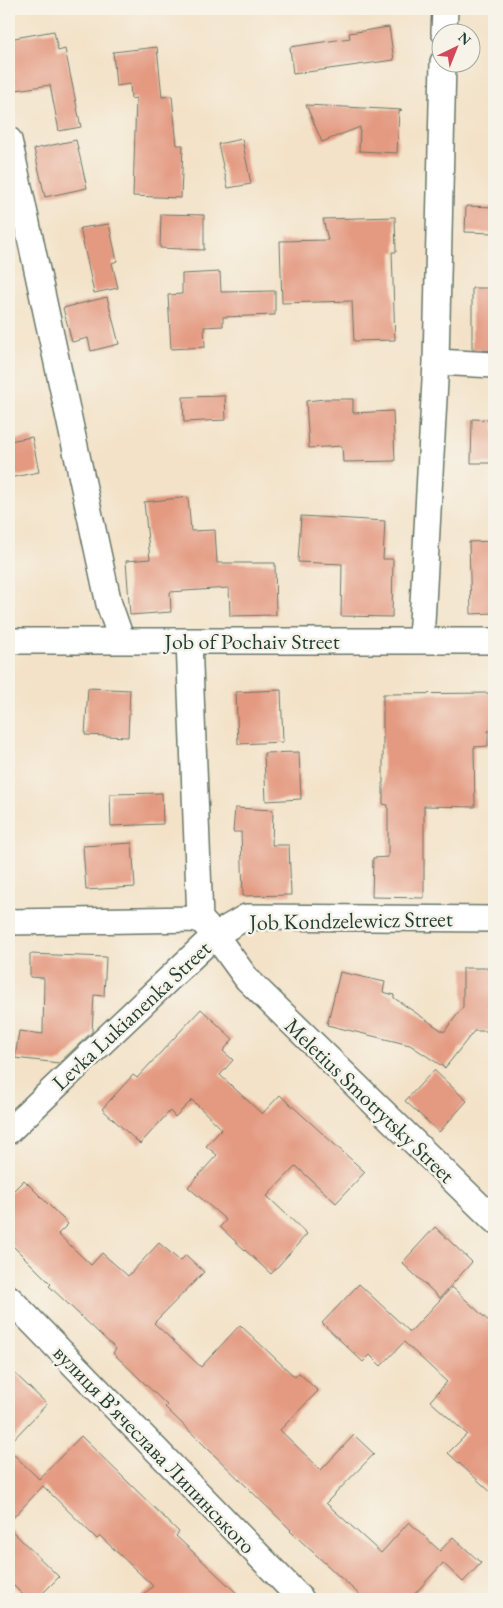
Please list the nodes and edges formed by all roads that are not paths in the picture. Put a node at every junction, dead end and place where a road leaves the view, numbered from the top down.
1 (444, 9) edge
2 (444, 22) edge
3 (443, 72) edge
4 (9, 140) edge
5 (436, 362) junction
6 (494, 365) edge
7 (9, 641) edge
8 (122, 641) junction
9 (189, 641) junction
10 (421, 641) junction
11 (494, 641) edge
12 (494, 919) edge
13 (9, 922) edge
14 (208, 927) junction
15 (247, 979) joint
16 (9, 1131) edge
17 (494, 1220) edge
18 (9, 1298) edge
19 (301, 1599) edge

1 - 2 street
3 - 5 street
4 - 8 street
5 - 6 street
5 - 10 street
7 - 8 street, Job of Pochaiv Street
8 - 9 street, Job of Pochaiv Street
9 - 10 street, Job of Pochaiv Street
9 - 14 street
10 - 11 street, Job of Pochaiv Street
12 - 14 street, Job Kondzelewicz Street
13 - 14 street
14 - 15 street, Levka Lukianenka Street
14 - 16 street, Levka Lukianenka Street
15 - 17 street, Meletius Smotrytsky Street
18 - 19 street, вулиця Вʼячеслава Липинського

